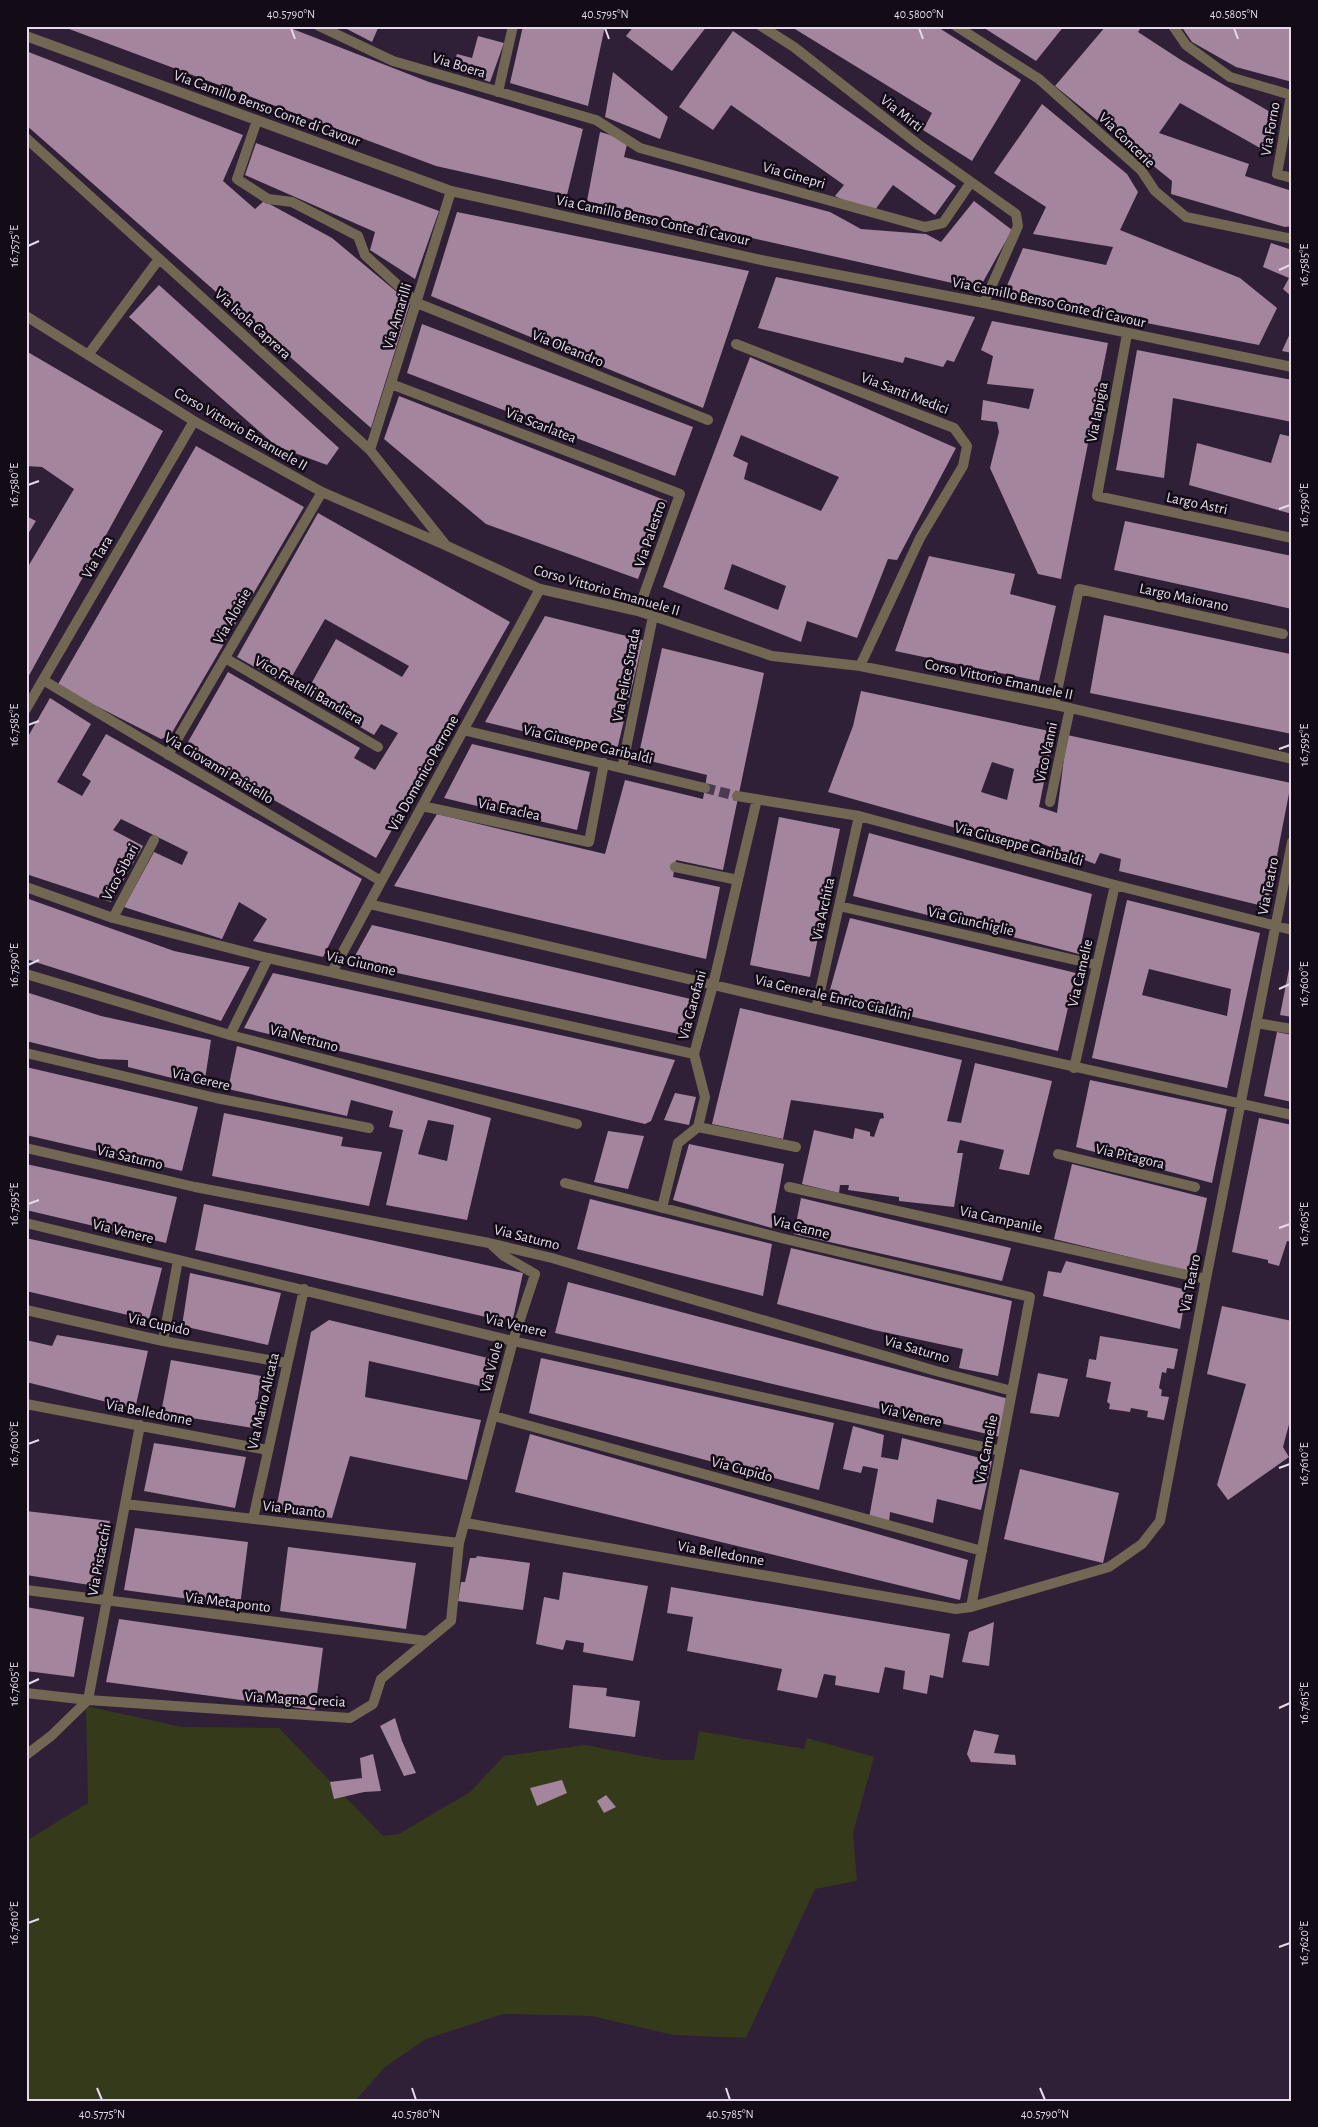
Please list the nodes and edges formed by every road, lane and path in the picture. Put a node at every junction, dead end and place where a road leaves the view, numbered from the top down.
1 (319, 26) edge
2 (514, 26) edge
3 (761, 26) edge
4 (956, 26) edge
5 (1173, 26) edge
6 (26, 36) edge
7 (498, 92) junction
8 (257, 120) junction
9 (596, 120) joint
10 (26, 138) edge
11 (1292, 178) edge
12 (971, 182) junction
13 (451, 191) junction
14 (1292, 239) edge
15 (159, 259) junction
16 (417, 303) junction
17 (984, 303) junction
18 (26, 316) edge
19 (1127, 334) junction
20 (736, 344) dead end
21 (88, 355) junction
22 (1292, 367) edge
23 (391, 384) junction
24 (708, 420) dead end
25 (194, 421) junction
26 (370, 450) junction
27 (322, 492) junction
28 (680, 494) joint
29 (1097, 496) joint
30 (1292, 538) edge
31 (445, 545) junction
32 (540, 589) junction
33 (638, 612) junction
34 (653, 616) junction
35 (1283, 634) dead end
36 (225, 658) junction
37 (860, 666) junction
38 (43, 680) junction
39 (1054, 705) junction
40 (1070, 708) junction
41 (26, 709) edge
42 (463, 730) junction
43 (378, 747) dead end
44 (168, 755) junction
45 (1292, 759) edge
46 (604, 763) junction
47 (622, 768) junction
48 (705, 788) tunnel mouth
49 (737, 796) tunnel mouth
50 (757, 799) junction
51 (1050, 802) dead end
52 (422, 806) junction
53 (859, 816) junction
54 (154, 840) dead end
55 (1292, 842) edge
56 (675, 867) dead end
57 (738, 880) junction
58 (381, 881) junction
59 (1115, 885) junction
60 (26, 887) edge
61 (369, 904) junction
62 (839, 906) junction
63 (113, 918) junction
64 (1275, 926) junction
65 (1292, 930) edge
66 (268, 958) junction
67 (1097, 966) junction
68 (332, 972) junction
69 (26, 974) edge
70 (713, 985) junction
71 (816, 1009) junction
72 (1256, 1023) junction
73 (1292, 1029) edge
74 (230, 1035) junction
75 (26, 1053) edge
76 (694, 1054) junction
77 (1074, 1068) junction
78 (1241, 1104) junction
79 (1292, 1115) edge
80 (577, 1124) dead end
81 (698, 1127) junction
82 (369, 1128) dead end
83 (796, 1147) dead end
84 (26, 1148) edge
85 (1058, 1154) dead end
86 (565, 1184) dead end
87 (789, 1187) dead end
88 (1195, 1187) dead end
89 (662, 1208) junction
90 (26, 1223) edge
91 (489, 1243) junction
92 (178, 1260) junction
93 (1206, 1279) junction
94 (304, 1289) junction
95 (1030, 1297) joint
96 (26, 1310) edge
97 (513, 1340) junction
98 (163, 1341) junction
99 (286, 1363) junction
100 (1012, 1391) junction
101 (26, 1404) edge
102 (494, 1416) junction
103 (140, 1425) junction
104 (266, 1450) junction
105 (1001, 1451) junction
106 (125, 1504) junction
107 (253, 1519) junction
108 (466, 1523) junction
109 (459, 1543) junction
110 (982, 1551) junction
111 (26, 1590) edge
112 (107, 1602) junction
113 (971, 1607) junction
114 (427, 1641) junction
115 (26, 1692) edge
116 (88, 1700) junction
117 (26, 1755) edge

1 - 7 street, Via Boera
2 - 7 street
3 - 12 street, Via Mirti
4 - 14 street, Via Concerie
5 - 11 street, Via Forno
6 - 8 street, Via Camillo Benso Conte di Cavour
7 - 9 street, Via Boera
8 - 13 street, Via Camillo Benso Conte di Cavour
8 - 16 street
9 - 12 street, Via Ginepri
10 - 15 street, Via Isola Caprera
12 - 17 street, Via Mirti
13 - 16 street, Via Amarilli
13 - 17 street, Via Camillo Benso Conte di Cavour
15 - 21 street
15 - 26 street, Via Isola Caprera
16 - 23 street, Via Amarilli
16 - 24 street, Via Oleandro
17 - 19 street, Via Camillo Benso Conte di Cavour
18 - 21 street, Corso Vittorio Emanuele II
19 - 22 street, Via Camillo Benso Conte di Cavour
19 - 29 street, Via Iapigia
20 - 37 street, Via Santi Medici
21 - 25 street, Corso Vittorio Emanuele II
23 - 26 street, Via Amarilli
23 - 28 street, Via Scarlatea
25 - 27 street, Corso Vittorio Emanuele II
25 - 38 street, Via Tara
26 - 31 street, Via Isola Caprera
27 - 31 street, Corso Vittorio Emanuele II
27 - 36 street, Via Aloisie
28 - 33 street, Via Palestro
29 - 30 street, Largo Astri
31 - 32 street, Corso Vittorio Emanuele II
32 - 33 street, Corso Vittorio Emanuele II
32 - 42 street, Via Domenico Perrone
33 - 34 street, Corso Vittorio Emanuele II
34 - 37 street, Corso Vittorio Emanuele II
34 - 47 street, Via Felice Strada
35 - 39 street, Largo Maiorano
36 - 43 street, Vico Fratelli Bandiera
36 - 44 street, Via Aloisie
37 - 39 street, Corso Vittorio Emanuele II
38 - 41 street, Via Tara
38 - 44 street, Via Giovanni Paisiello
39 - 40 street, Corso Vittorio Emanuele II
40 - 45 street, Corso Vittorio Emanuele II
40 - 51 street, Vico Vanni
42 - 46 street, Via Giuseppe Garibaldi
42 - 52 street, Via Domenico Perrone
44 - 58 street, Via Giovanni Paisiello
46 - 47 street, Via Giuseppe Garibaldi
46 - 52 street, Via Eraclea
47 - 48 street, Via Giuseppe Garibaldi
49 - 50 street, Via Giuseppe Garibaldi
50 - 53 street, Via Giuseppe Garibaldi
50 - 57 street, Via Garofani
52 - 58 street, Via Domenico Perrone
53 - 59 street, Via Giuseppe Garibaldi
53 - 62 street, Via Archita
54 - 63 street, Vico Sibari
55 - 64 street, Via Teatro
56 - 57 street
57 - 70 street, Via Garofani
58 - 61 street, Via Domenico Perrone
59 - 64 street, Via Giuseppe Garibaldi
59 - 67 street, Via Camelie
60 - 63 street, Via Giunone
61 - 68 street, Via Domenico Perrone
61 - 70 street, Via Generale Enrico Cialdini
62 - 67 street, Via Giunchiglie
62 - 71 street, Via Archita
63 - 66 street, Via Giunone
64 - 65 street, Via Giuseppe Garibaldi
64 - 72 street, Via Teatro
66 - 68 street, Via Giunone
66 - 74 street
67 - 77 street, Via Camelie
68 - 76 street, Via Giunone
69 - 74 street, Via Nettuno
70 - 71 street, Via Generale Enrico Cialdini
70 - 76 street, Via Garofani
71 - 77 street, Via Generale Enrico Cialdini
72 - 73 street
72 - 78 street, Via Teatro
74 - 80 street, Via Nettuno
75 - 82 street, Via Cerere
76 - 81 street, Via Garofani
77 - 78 street, Via Generale Enrico Cialdini
78 - 79 street, Via Generale Enrico Cialdini
78 - 93 street, Via Teatro
81 - 83 street
81 - 89 street
84 - 91 street, Via Saturno
85 - 88 street, Via Pitagora
86 - 89 street, Via Canne
87 - 93 street, Via Campanile
89 - 95 street, Via Canne
90 - 92 street, Via Venere
91 - 97 street, Via Viole
91 - 100 street, Via Saturno
92 - 94 street, Via Venere
92 - 98 street
93 - 113 street, Via Teatro
94 - 97 street, Via Venere
94 - 99 street, Via Mario Alicata
95 - 100 street, Via Camelie
96 - 98 street, Via Cupido
97 - 102 street, Via Viole
97 - 105 street, Via Venere
98 - 99 street, Via Cupido
99 - 104 street, Via Mario Alicata
100 - 105 street, Via Camelie
101 - 103 street, Via Belledonne
102 - 108 street, Via Viole
102 - 110 street, Via Cupido
103 - 104 street, Via Belledonne
103 - 106 street, Via Pistacchi
104 - 107 street, Via Mario Alicata
105 - 110 street, Via Camelie
106 - 107 street, Via Puanto
106 - 112 street, Via Pistacchi
107 - 109 street, Via Puanto
108 - 109 street, Via Magna Grecia
108 - 113 street, Via Belledonne
109 - 114 street, Via Magna Grecia
110 - 113 street, Via Camelie
111 - 112 street, Via Metaponto
112 - 114 street, Via Metaponto
112 - 116 street, Via Pistacchi
114 - 116 street, Via Magna Grecia
115 - 116 street, Via Magna Grecia
116 - 117 street

